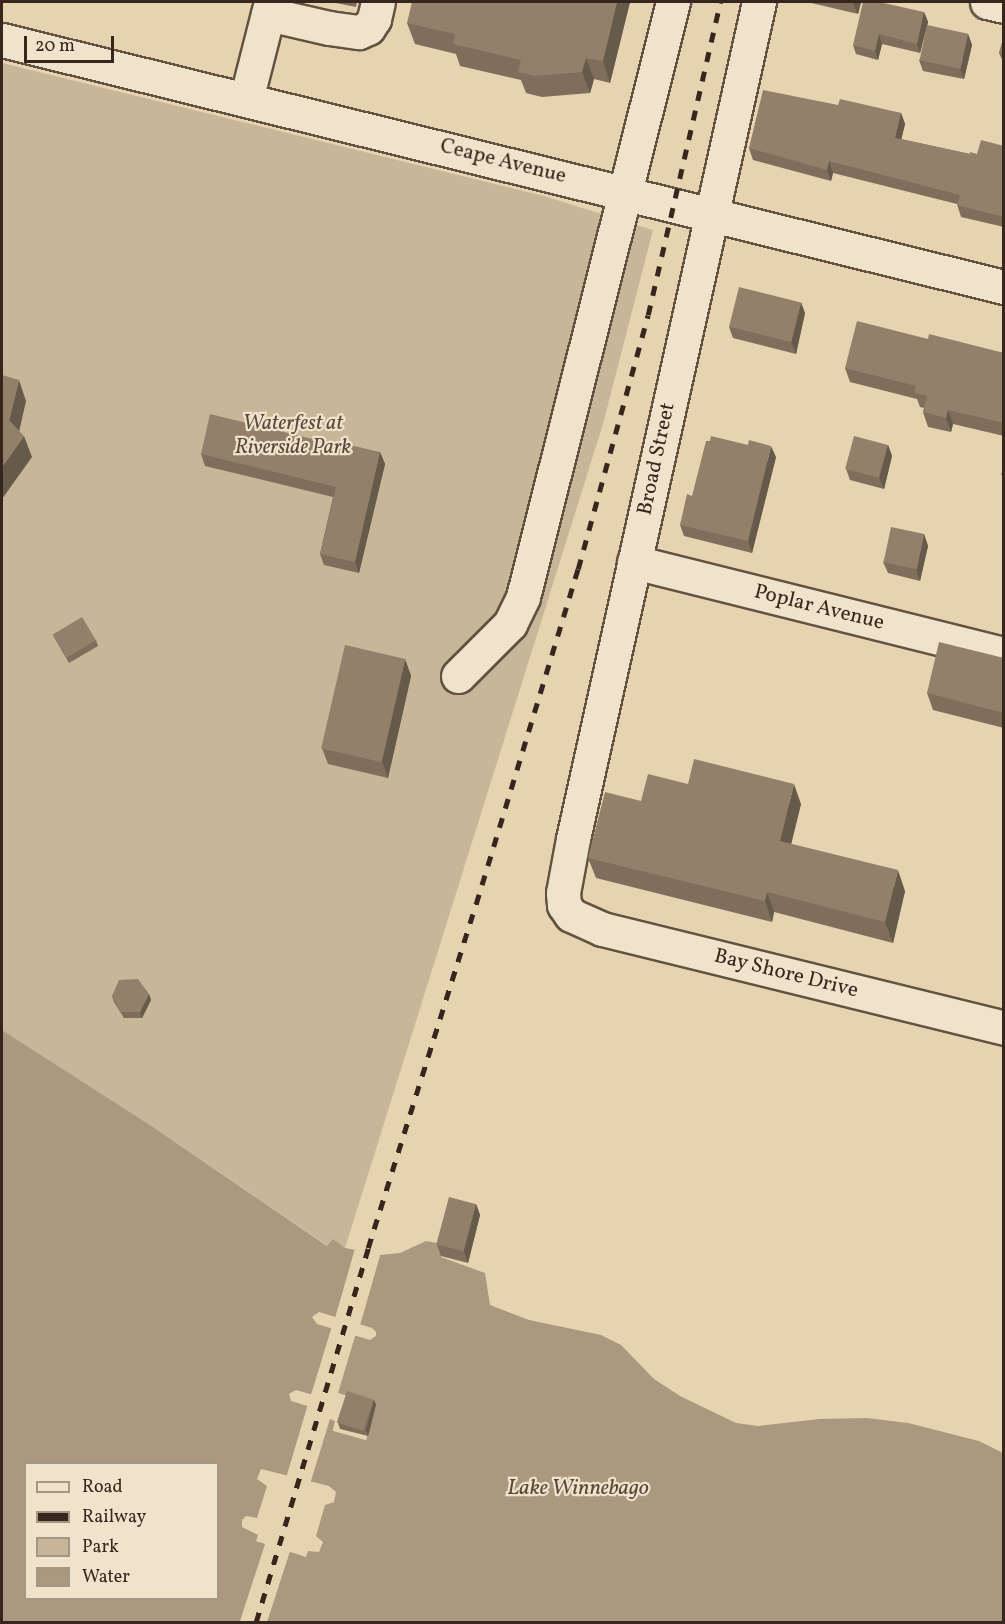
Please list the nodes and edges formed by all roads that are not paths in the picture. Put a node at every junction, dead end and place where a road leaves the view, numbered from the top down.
1 (378, 2) edge
2 (673, 2) edge
3 (759, 2) edge
4 (987, 2) edge
5 (1004, 6) edge
6 (269, 8) edge
7 (2, 40) edge
8 (246, 100) junction
9 (626, 192) junction
10 (710, 215) junction
11 (1004, 287) edge
12 (634, 562) junction
13 (1004, 654) edge
14 (458, 676) dead end
15 (571, 915) joint
16 (1004, 1028) edge

1 - 6 street
2 - 9 street
3 - 10 street, Broad Street
4 - 5 street
6 - 8 street
7 - 8 street, Ceape Avenue
8 - 9 street, Ceape Avenue
9 - 10 street, Ceape Avenue
9 - 14 street
10 - 11 street, Ceape Avenue
10 - 12 street, Broad Street
12 - 13 street, Poplar Avenue
12 - 15 street, Broad Street
15 - 16 street, Bay Shore Drive

